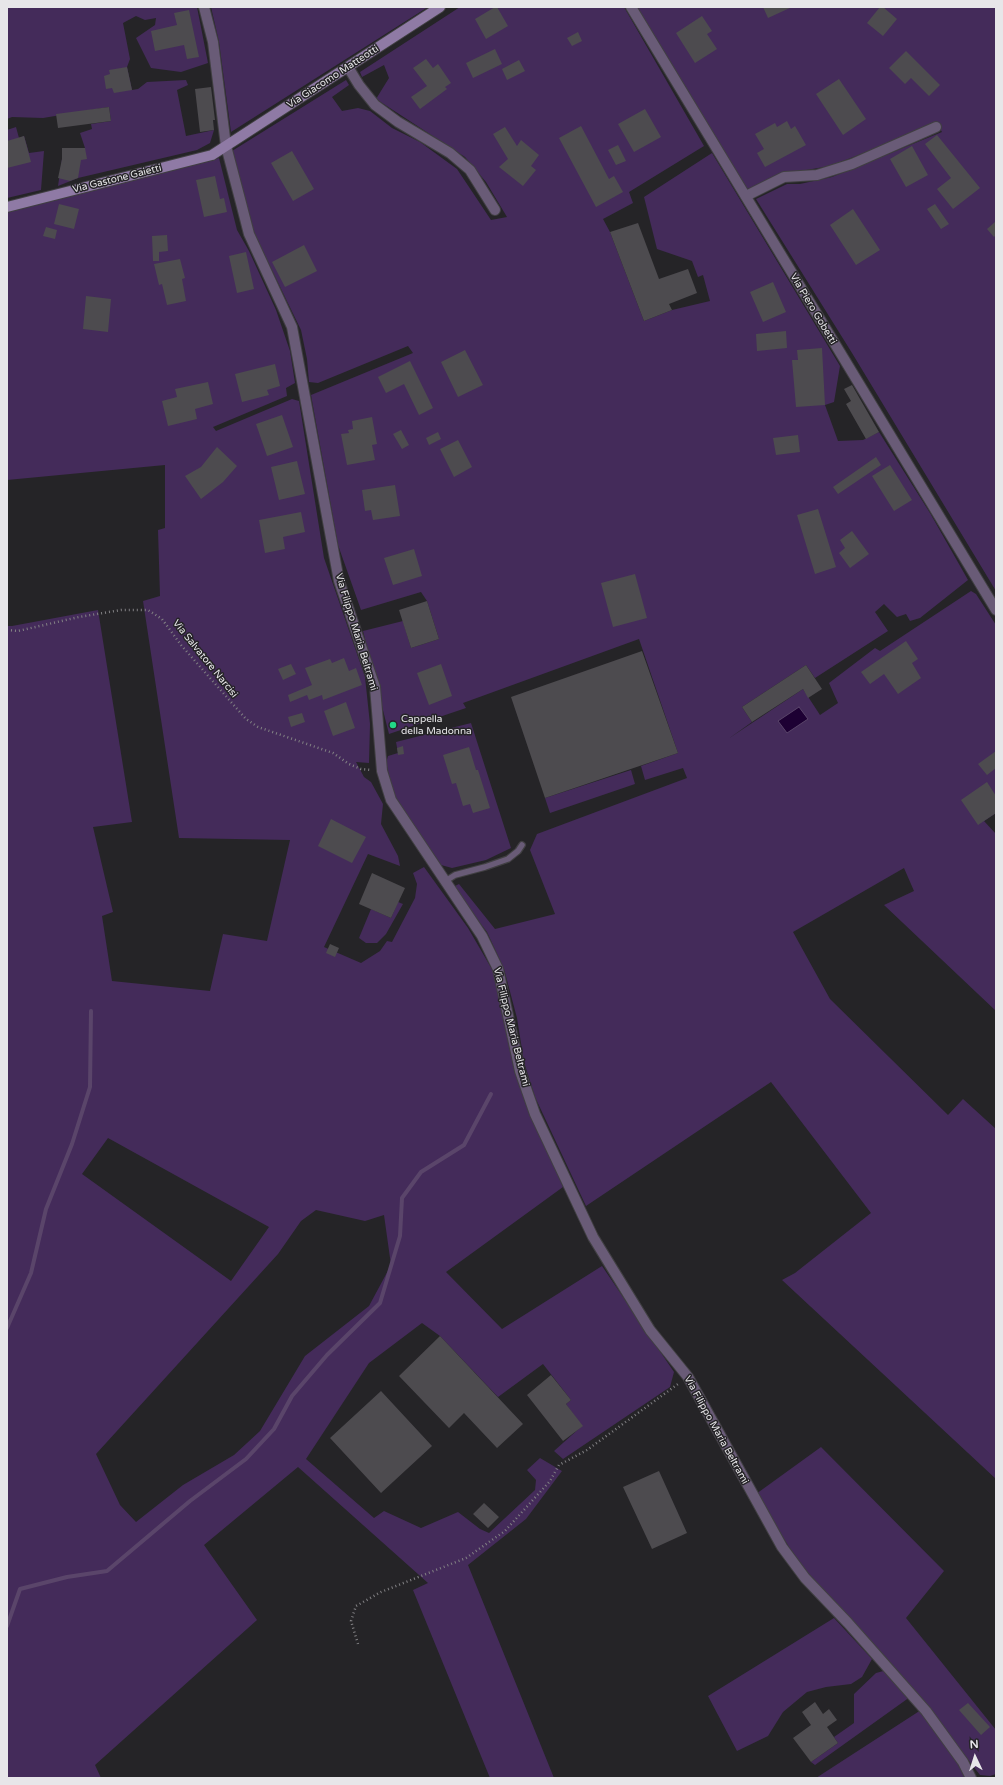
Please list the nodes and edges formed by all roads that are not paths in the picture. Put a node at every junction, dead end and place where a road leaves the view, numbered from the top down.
1 (204, 7) edge
2 (440, 7) edge
3 (632, 7) edge
4 (348, 67) junction
5 (936, 127) dead end
6 (226, 146) junction
7 (746, 196) junction
8 (7, 207) edge
9 (495, 210) dead end
10 (996, 610) edge
11 (522, 845) dead end
12 (444, 882) junction
13 (971, 1778) edge

1 - 6 street, Via Filippo Maria Beltrami
2 - 4 main road, Via Giacomo Matteotti
3 - 7 street, Via Piero Gobetti
4 - 6 main road, Via Giacomo Matteotti
4 - 9 street
5 - 7 street
6 - 8 main road, Via Gastone Gaietti
6 - 12 street, Via Filippo Maria Beltrami
7 - 10 street, Via Piero Gobetti
11 - 12 lane
12 - 13 street, Via Filippo Maria Beltrami

